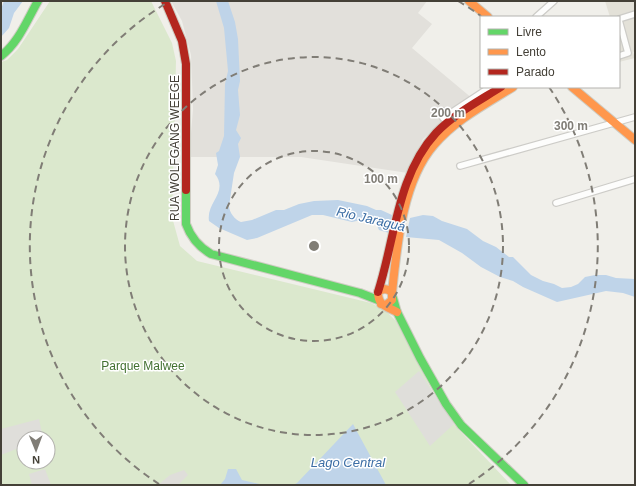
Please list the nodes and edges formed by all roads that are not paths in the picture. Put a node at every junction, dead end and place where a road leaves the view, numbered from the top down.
1 (38, 1) edge
2 (165, 1) edge
3 (469, 1) edge
4 (554, 1) edge
5 (635, 14) edge
6 (487, 16) edge
7 (537, 16) edge
8 (620, 19) edge
9 (620, 23) edge
10 (635, 51) edge
11 (628, 53) junction
12 (1, 56) edge
13 (620, 56) edge
14 (488, 88) edge
15 (499, 88) edge
16 (512, 88) edge
17 (573, 88) edge
18 (635, 116) edge
19 (443, 118) dead end
20 (614, 122) junction
21 (635, 140) edge
22 (460, 166) dead end
23 (635, 179) edge
24 (556, 203) dead end
25 (403, 211) junction
26 (395, 249) junction
27 (393, 295) junction
28 (379, 298) junction
29 (397, 312) junction
30 (524, 485) edge

1 - 12 main road
2 - 28 main road, RUA WOLFGANG WEEGE
3 - 6 main road
4 - 7 street
5 - 8 street
9 - 11 street
10 - 11 street
11 - 13 street
14 - 19 street
15 - 25 main road
16 - 25 main road
17 - 20 main road
18 - 20 street
20 - 21 main road
20 - 22 street
23 - 24 street
25 - 26 main road
26 - 27 main road
26 - 28 main road
27 - 28 main road
27 - 28 main road
27 - 29 main road
28 - 29 main road, RUA WOLFGANG WEEGE
29 - 30 main road

